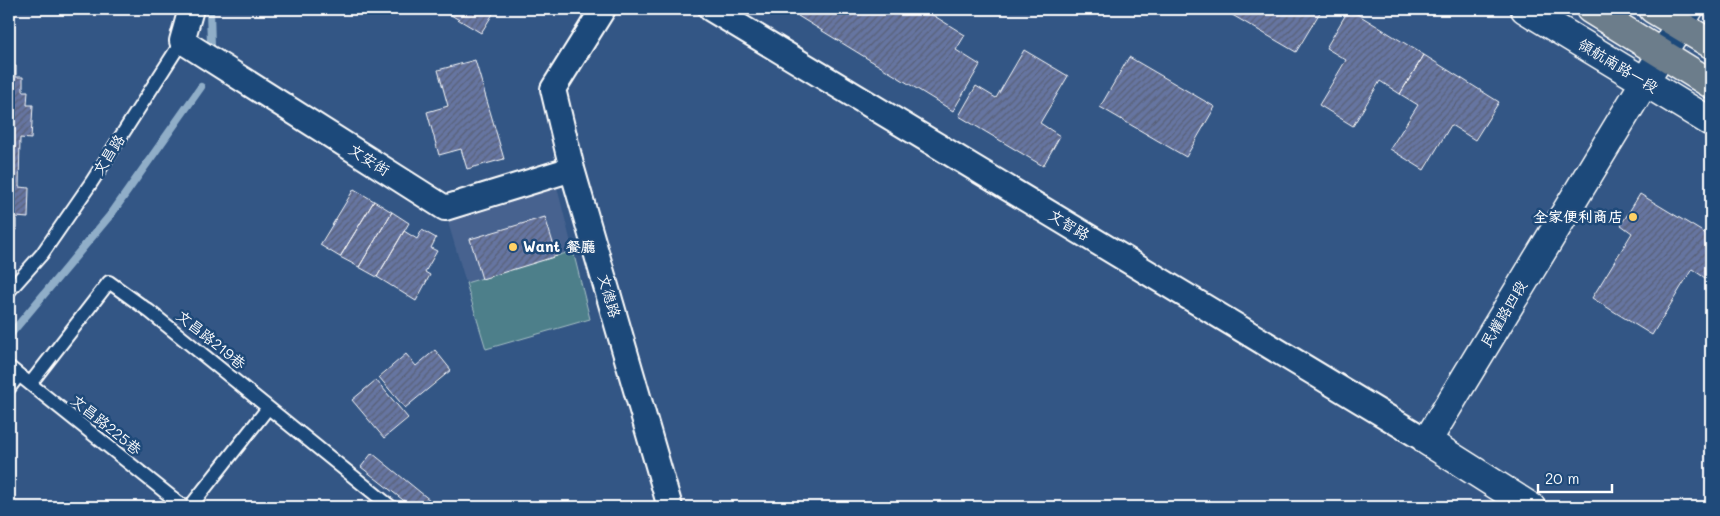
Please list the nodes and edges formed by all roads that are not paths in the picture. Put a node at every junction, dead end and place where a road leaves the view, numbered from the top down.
1 (191, 9) edge
2 (603, 9) edge
3 (711, 9) edge
4 (1525, 9) edge
5 (1590, 9) edge
6 (1653, 9) edge
7 (1684, 17) edge
8 (182, 41) junction
9 (1711, 44) edge
10 (1662, 53) junction
11 (1645, 82) junction
12 (1711, 84) edge
13 (1711, 122) edge
14 (572, 169) junction
15 (9, 291) edge
16 (14, 371) edge
17 (30, 384) junction
18 (9, 388) edge
19 (268, 408) junction
20 (1427, 441) junction
21 (184, 507) edge
22 (190, 507) edge
23 (391, 507) edge
24 (670, 507) edge
25 (1531, 507) edge

1 - 8 street, 文昌路
2 - 14 street, 文德路
3 - 20 street, 文智路
4 - 11 street, 領航南路一段
5 - 10 main road
6 - 7 main road
7 - 9 main road
7 - 10 street, 民權路四段
8 - 14 street, 文安街
8 - 15 lane, 文昌路
10 - 11 street, 民權路四段
10 - 12 main road
11 - 13 street, 領航南路一段
11 - 20 street, 民權路四段
14 - 24 street, 文德路
16 - 17 lane, 文昌路225巷
16 - 18 lane
17 - 19 lane, 文昌路219巷
17 - 21 lane, 文昌路225巷
19 - 22 lane
19 - 23 lane, 文昌路219巷
20 - 25 street

